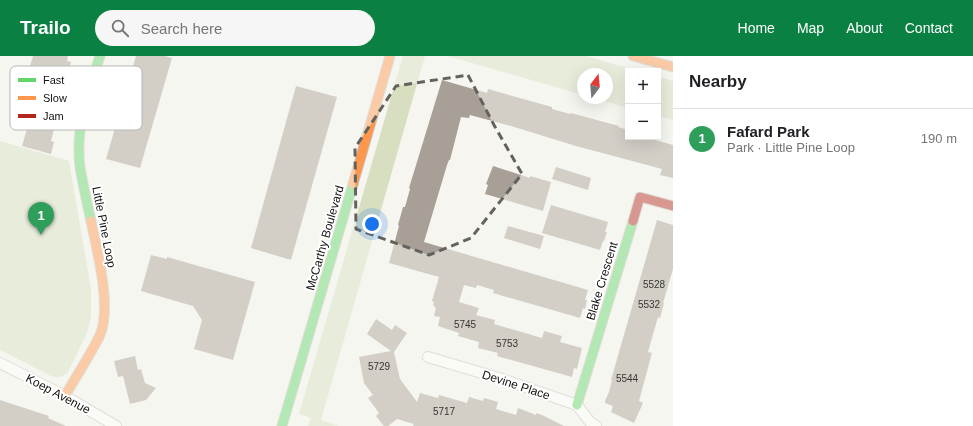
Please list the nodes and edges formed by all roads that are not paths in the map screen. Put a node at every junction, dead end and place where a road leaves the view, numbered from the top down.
1 (100, 56) edge
2 (390, 56) edge
3 (633, 56) edge
4 (97, 66) edge
5 (673, 67) edge
6 (80, 130) edge
7 (673, 206) edge
8 (428, 357) dead end
9 (0, 363) edge
10 (66, 396) junction
11 (576, 405) junction
12 (116, 426) edge
13 (282, 426) edge
14 (596, 426) edge

1 - 4 street, Little Pine Loop
2 - 13 street, McCarthy Boulevard
3 - 5 street
6 - 10 street, Little Pine Loop
7 - 11 street, Blake Crescent
8 - 11 street, Devine Place
9 - 10 street, Koep Avenue
10 - 12 street, Koep Avenue
11 - 14 street

